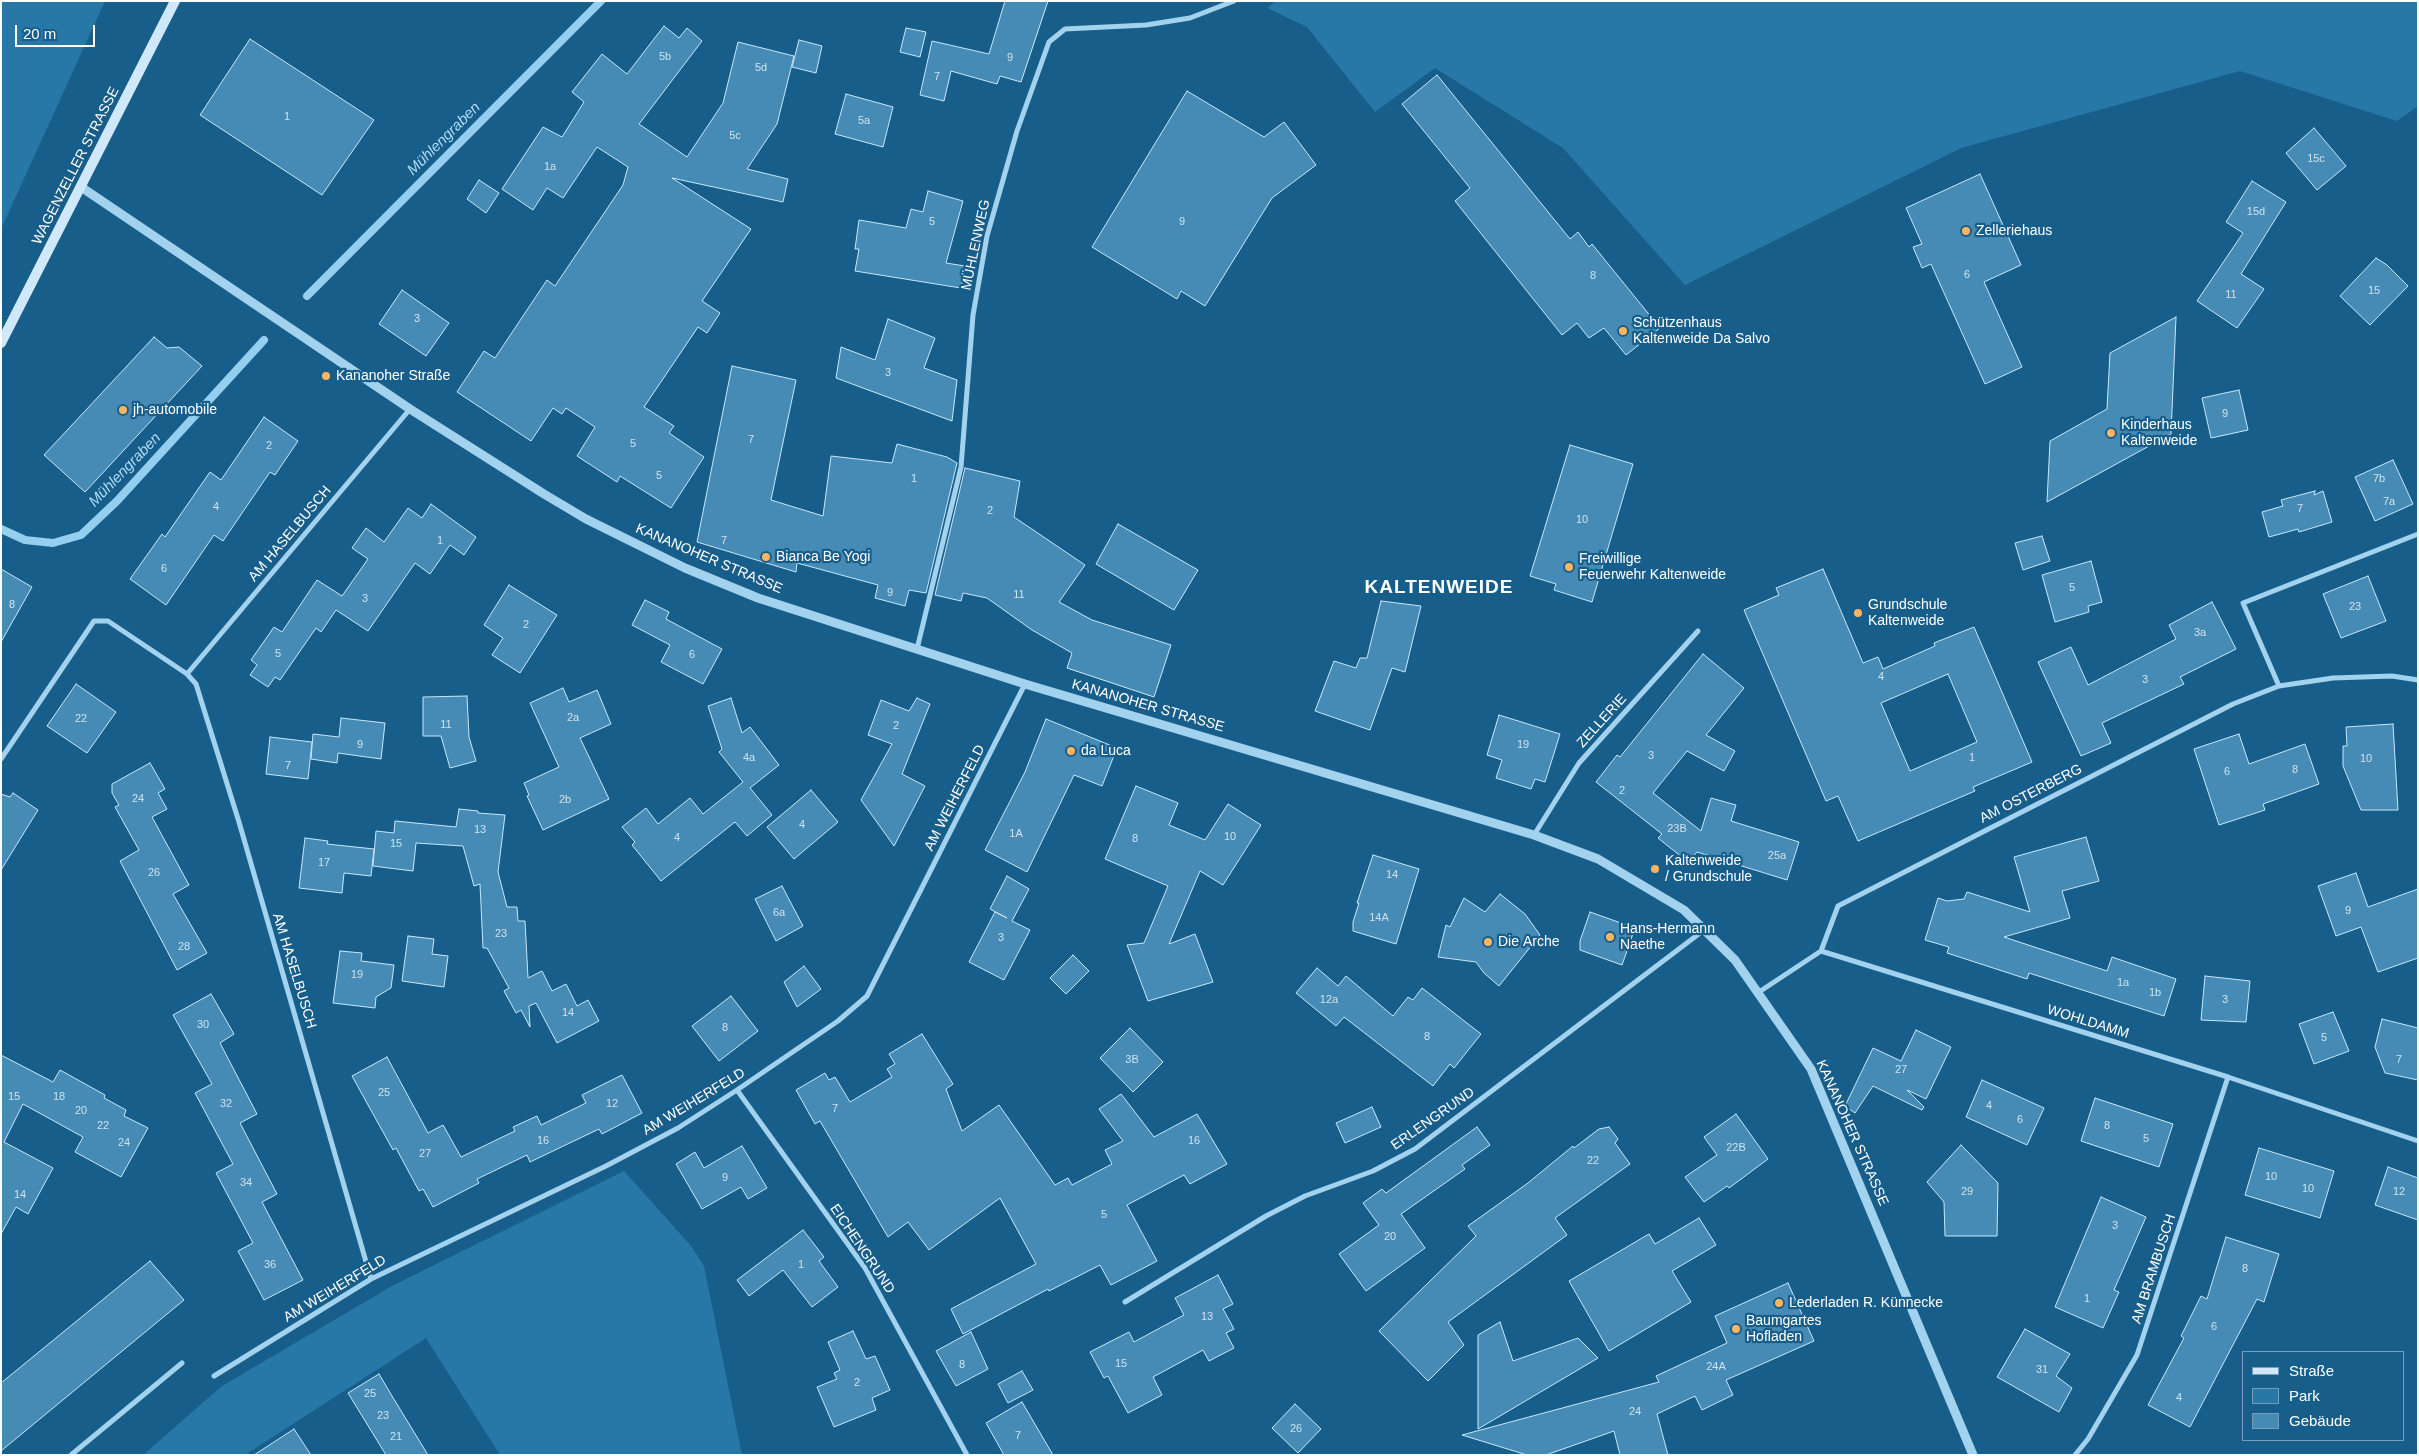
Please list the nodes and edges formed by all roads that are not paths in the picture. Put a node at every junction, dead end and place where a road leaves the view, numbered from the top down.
1 (175, 1) edge
2 (1234, 1) edge
3 (81, 187) junction
4 (1, 343) edge
5 (410, 409) junction
6 (2418, 534) edge
7 (1698, 631) dead end
8 (917, 649) junction
9 (187, 674) junction
10 (2418, 680) edge
11 (1025, 684) junction
12 (2279, 686) junction
13 (1, 759) edge
14 (1534, 835) junction
15 (1704, 930) junction
16 (1821, 951) junction
17 (1759, 992) junction
18 (2228, 1077) junction
19 (738, 1090) junction
20 (2418, 1141) edge
21 (371, 1279) junction
22 (1125, 1302) dead end
23 (182, 1363) dead end
24 (214, 1376) dead end
25 (71, 1455) edge
26 (968, 1455) edge
27 (1973, 1455) edge
28 (2075, 1455) edge

1 - 3 main road, WAGENZELLER STRASSE
2 - 8 street, MÜHLENWEG
3 - 4 main road, WAGENZELLER STRASSE
3 - 5 street, KANANOHER STRASSE
5 - 8 street, KANANOHER STRASSE
5 - 9 street, AM HASELBUSCH
6 - 12 street
7 - 14 street, ZELLERIE
8 - 11 street, KANANOHER STRASSE
9 - 13 street, AM HASELBUSCH
9 - 21 street, AM HASELBUSCH
10 - 12 street, AM OSTERBERG
11 - 14 street, KANANOHER STRASSE
11 - 19 street, AM WEIHERFELD
12 - 16 street, AM OSTERBERG
14 - 15 street, KANANOHER STRASSE
15 - 17 street, KANANOHER STRASSE
15 - 22 street, ERLENGRUND
16 - 17 street
16 - 18 street, WOHLDAMM
17 - 27 street, KANANOHER STRASSE
18 - 20 street, WOHLDAMM
18 - 28 street, AM BRAMBUSCH
19 - 21 street, AM WEIHERFELD
19 - 26 street, EICHENGRUND
21 - 24 street, AM WEIHERFELD
23 - 25 street

